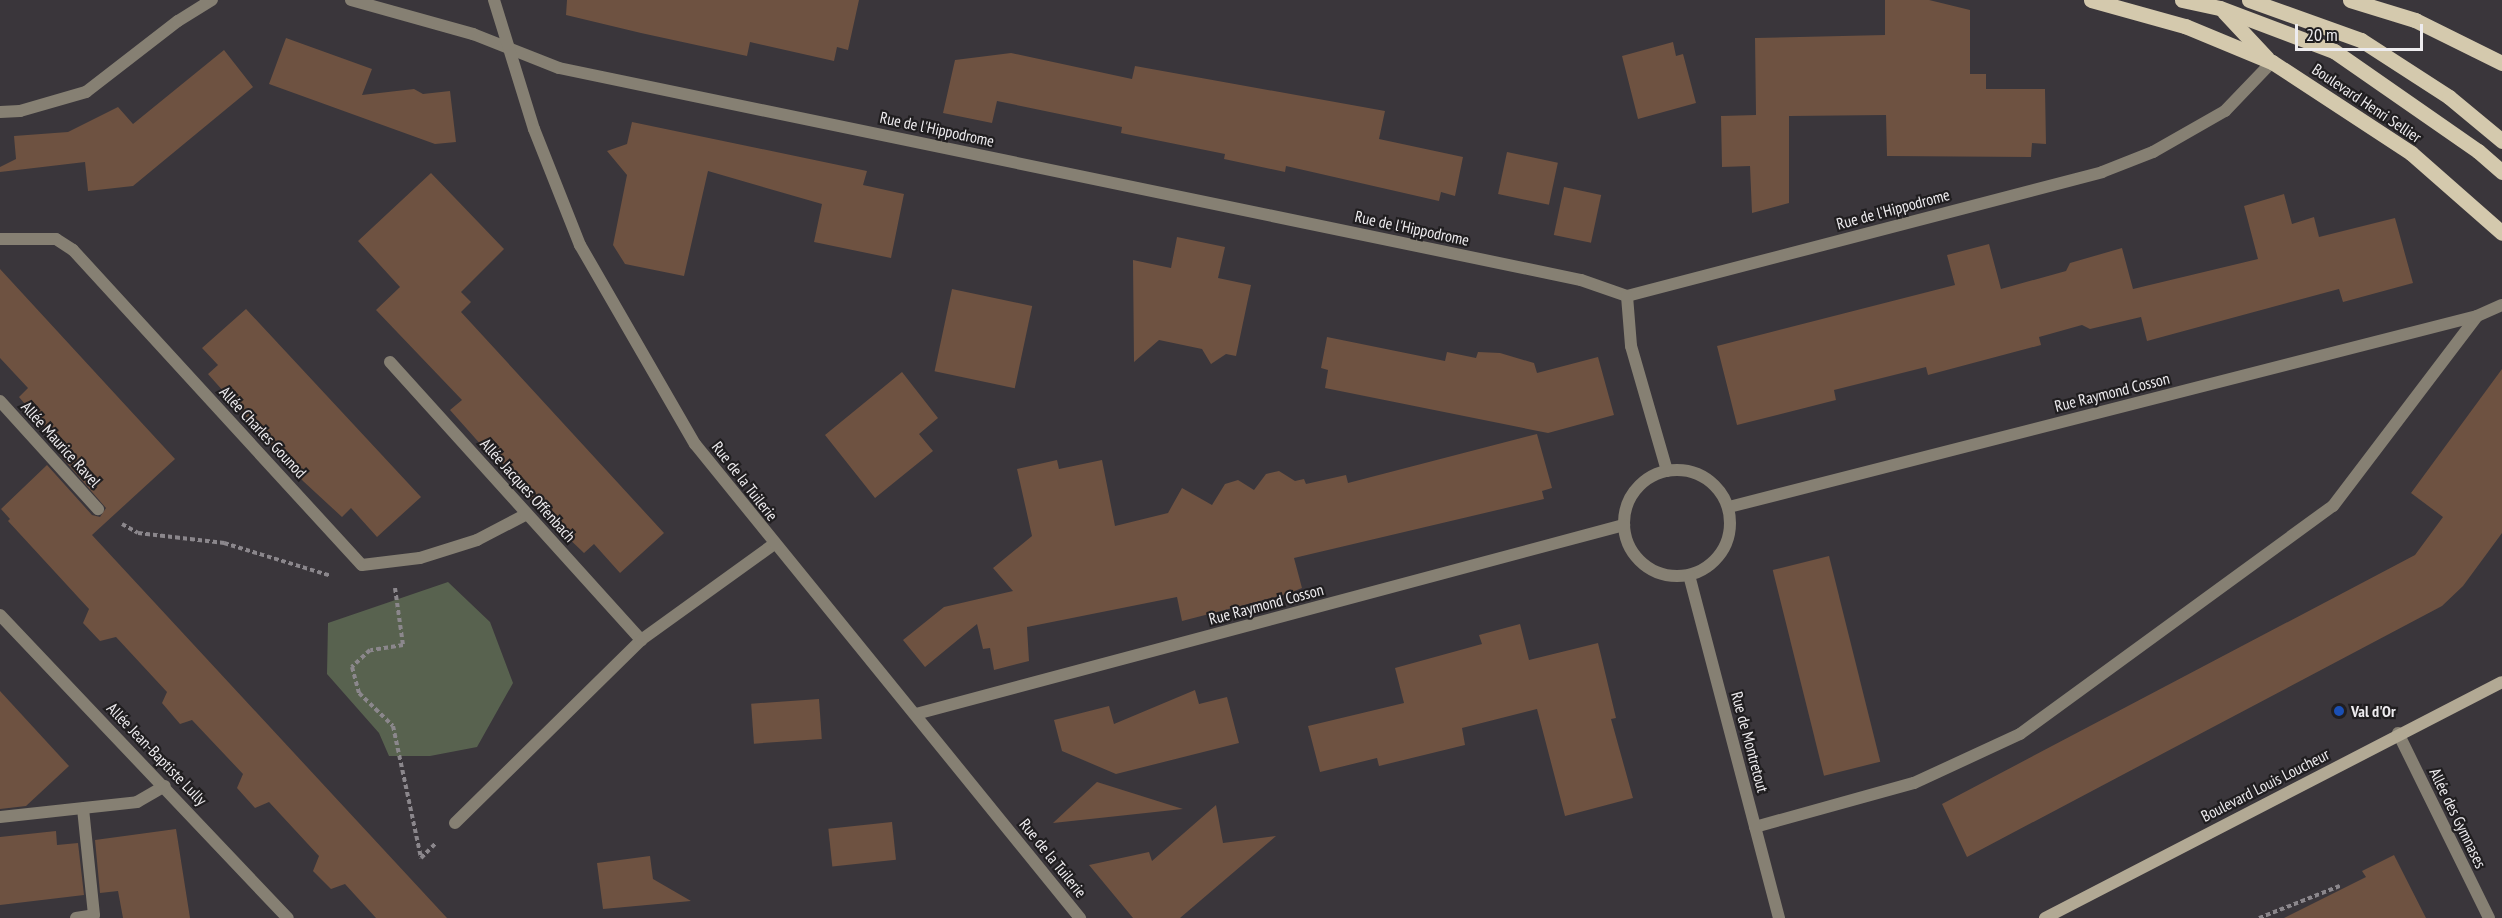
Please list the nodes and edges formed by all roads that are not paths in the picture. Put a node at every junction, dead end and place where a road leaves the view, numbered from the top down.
1 (212, 0) edge
2 (351, 0) edge
3 (494, 0) edge
4 (2091, 0) edge
5 (2182, 0) edge
6 (2249, 0) edge
7 (2350, 0) edge
8 (2220, 8) junction
9 (509, 51) junction
10 (2272, 62) junction
11 (2502, 63) edge
12 (0, 112) edge
13 (2502, 141) edge
14 (2502, 172) edge
15 (2502, 233) edge
16 (0, 239) edge
17 (1627, 296) junction
18 (2502, 305) edge
19 (2477, 316) junction
20 (390, 362) dead end
21 (0, 401) edge
22 (1667, 471) junction
23 (1729, 507) junction
24 (98, 509) road end
25 (527, 514) junction
26 (1624, 525) junction
27 (774, 544) junction
28 (1689, 575) junction
29 (0, 615) edge
30 (641, 640) junction
31 (2502, 682) edge
32 (916, 714) junction
33 (2398, 733) junction
34 (165, 786) junction
35 (83, 809) junction
36 (0, 817) edge
37 (455, 823) road end
38 (1755, 826) junction
39 (76, 918) edge
40 (288, 918) edge
41 (1080, 918) edge
42 (1779, 918) edge
43 (2045, 918) edge
44 (2489, 918) edge

1 - 12 street
2 - 9 street, Rue de l'Hippodrome
3 - 9 street, Rue de la Tuilerie
4 - 10 main road, Boulevard Henri Sellier
5 - 8 main road, Boulevard Henri Sellier
6 - 13 main road
7 - 11 main road
8 - 10 main road
8 - 14 main road, Boulevard Henri Sellier
9 - 17 street, Rue de l'Hippodrome
9 - 27 street, Rue de la Tuilerie
10 - 15 main road, Boulevard Henri Sellier
10 - 17 street, Rue de l'Hippodrome
16 - 25 street, Allée Charles Gounod
17 - 22 street
18 - 19 street, Rue Raymond Cosson
19 - 23 street, Rue Raymond Cosson
19 - 38 street
20 - 25 street, Allée Jacques Offenbach
21 - 24 street, Allée Maurice Ravel
22 - 23 street
22 - 26 street
23 - 28 street
25 - 30 street, Allée Jacques Offenbach
26 - 28 street
26 - 32 street, Rue Raymond Cosson
27 - 30 street
27 - 32 street, Rue de la Tuilerie
28 - 38 street, Rue de Montretout
29 - 34 street, Allée Jean-Baptiste Lully
30 - 37 street
31 - 33 main road, Boulevard Louis Loucheur
32 - 41 street, Rue de la Tuilerie
33 - 43 main road, Boulevard Louis Loucheur
33 - 44 street, Allée des Gymnases
34 - 35 street
34 - 40 street, Allée Jean-Baptiste Lully
35 - 36 street
35 - 39 street
38 - 42 street, Rue de Montretout

